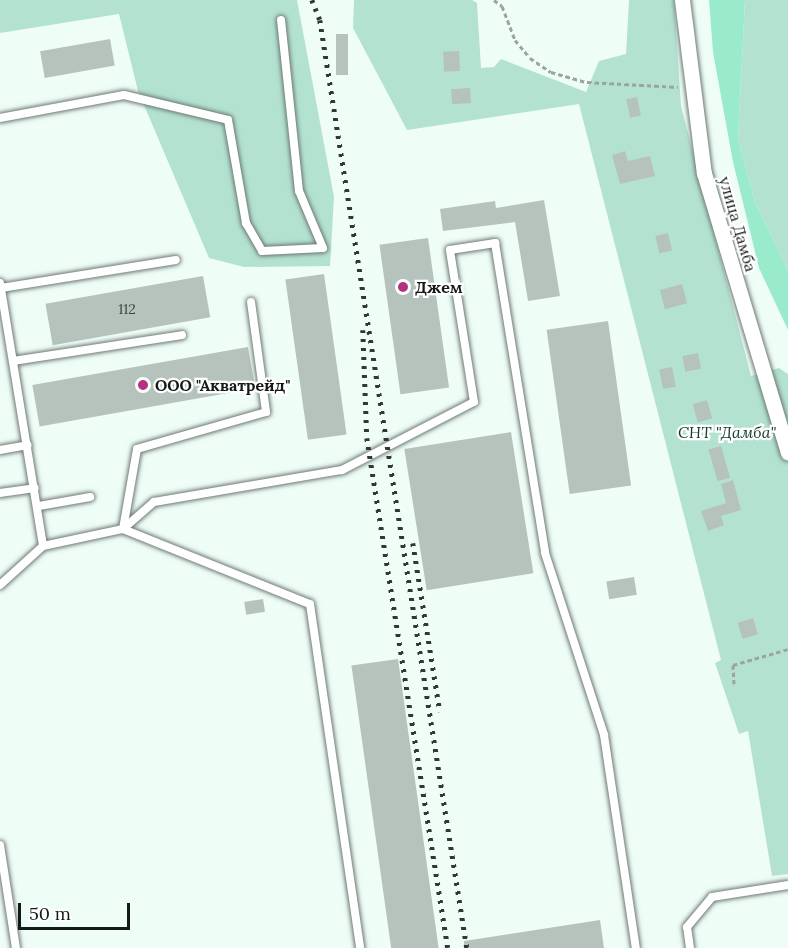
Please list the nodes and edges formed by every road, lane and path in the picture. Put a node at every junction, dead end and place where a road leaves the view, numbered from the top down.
1 (494, 0) edge
2 (681, 0) edge
3 (281, 21) dead end
4 (691, 87) junction
5 (0, 118) edge
6 (176, 260) dead end
7 (0, 283) edge
8 (1, 288) edge
9 (251, 302) dead end
10 (182, 335) dead end
11 (13, 361) junction
12 (28, 445) junction
13 (0, 450) edge
14 (788, 453) edge
15 (35, 488) junction
16 (0, 493) edge
17 (90, 497) dead end
18 (39, 506) junction
19 (123, 530) junction
20 (43, 546) junction
21 (0, 585) edge
22 (788, 650) edge
23 (734, 684) dead end
24 (0, 845) edge
25 (788, 885) edge
26 (16, 948) edge
27 (360, 948) edge
28 (636, 948) edge
29 (690, 948) edge

1 - 4 path
2 - 4 street, улица Дамба
3 - 5 lane
4 - 14 street, улица Дамба
6 - 8 lane
7 - 8 lane
8 - 11 lane
9 - 19 lane
10 - 11 lane
11 - 12 lane
12 - 13 lane
12 - 15 lane
15 - 16 lane
15 - 18 lane
17 - 18 lane
18 - 20 lane
19 - 20 lane
19 - 27 lane
19 - 28 lane
20 - 21 lane
22 - 23 path
24 - 26 lane
25 - 29 lane

